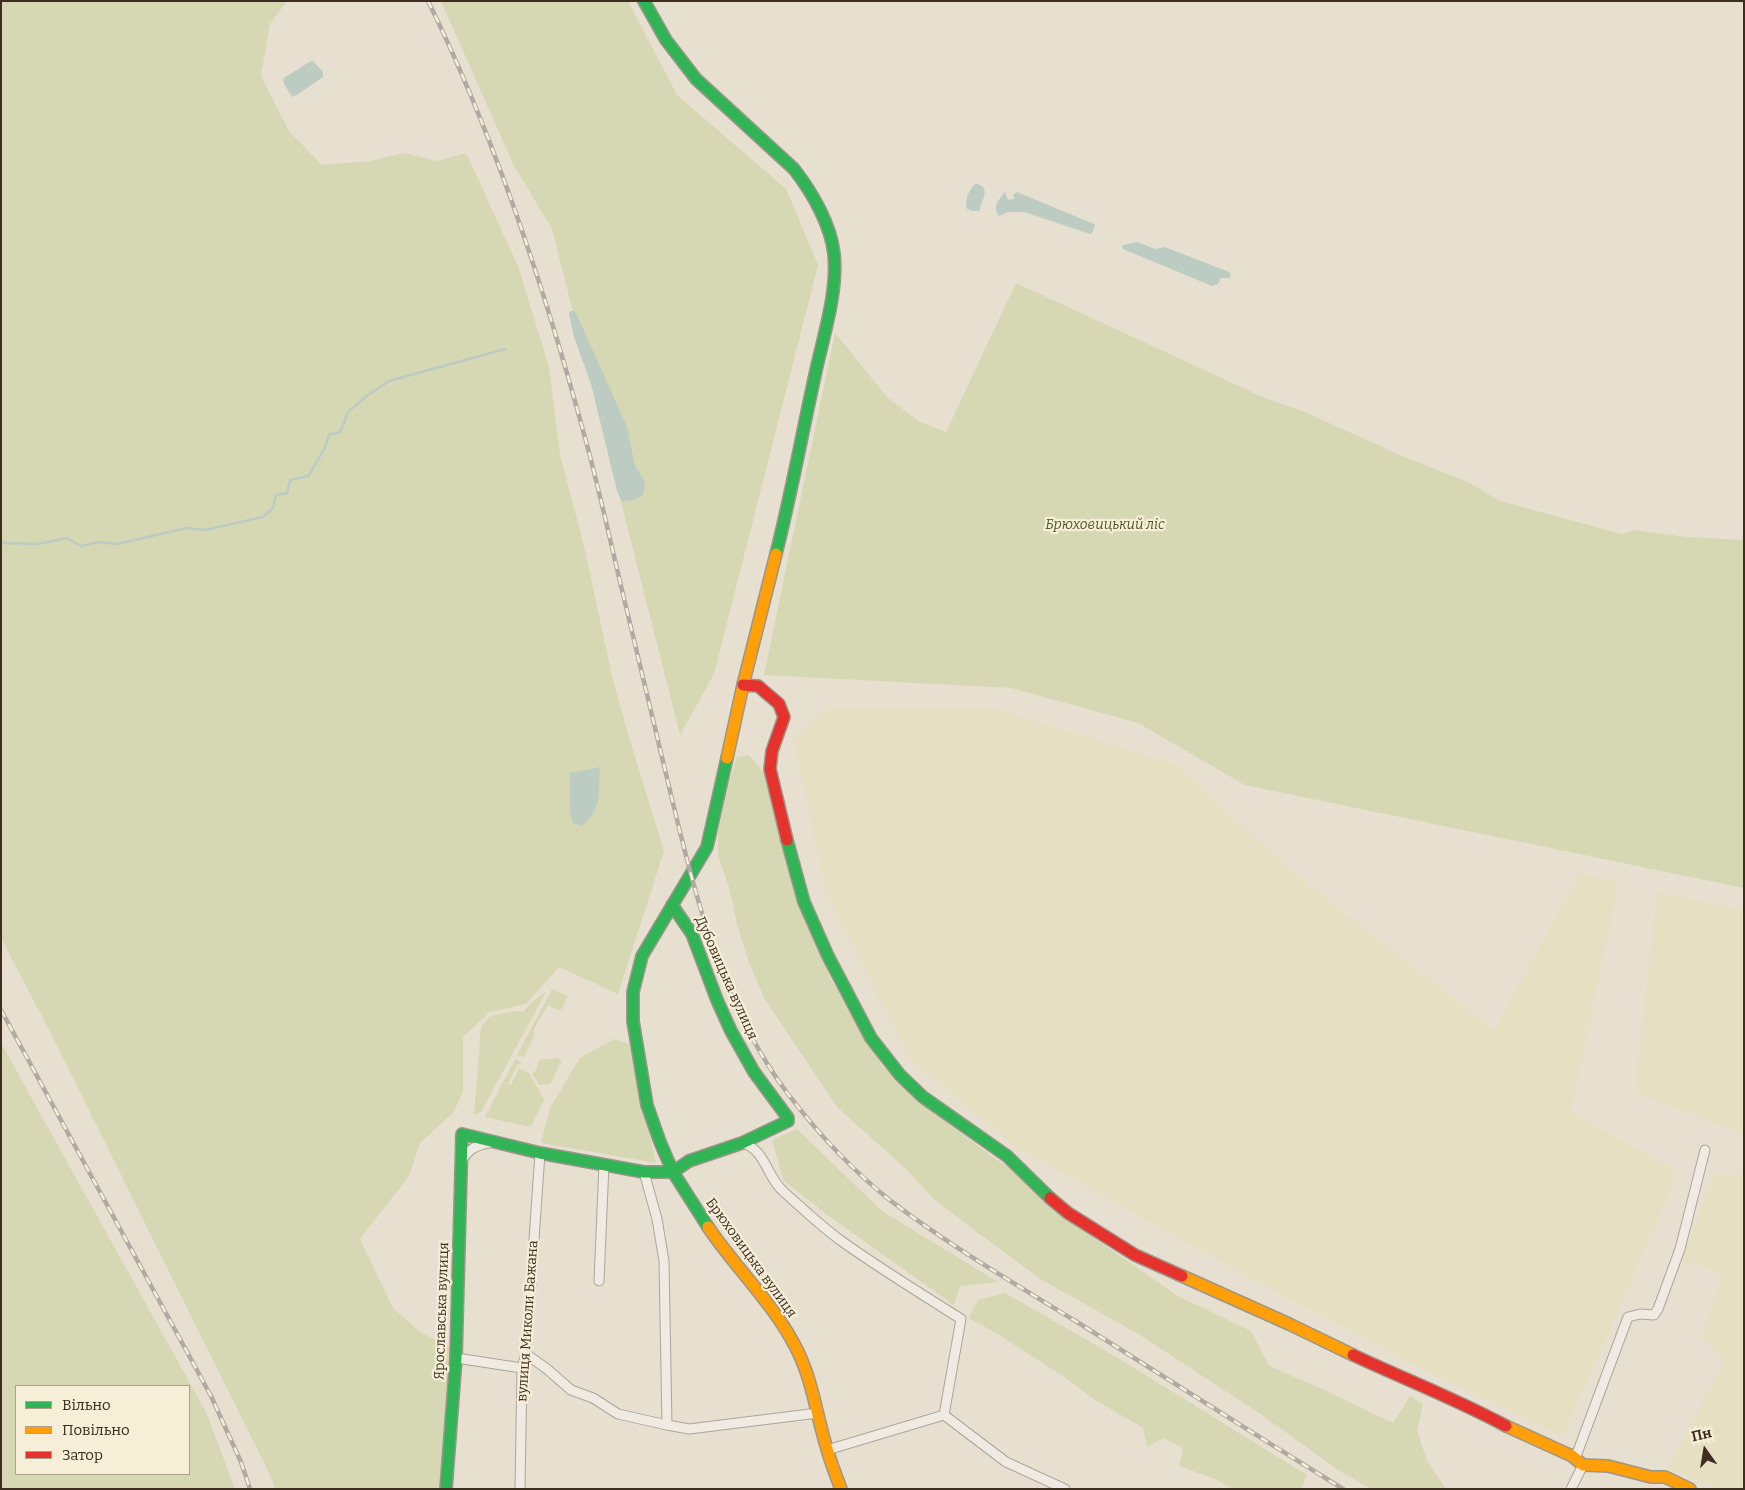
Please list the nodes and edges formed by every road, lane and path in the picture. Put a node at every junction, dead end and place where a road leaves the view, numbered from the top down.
1 (644, 1) edge
2 (743, 685) junction
3 (672, 905) junction
4 (495, 1142) junction
5 (742, 1143) junction
6 (1706, 1150) dead end
7 (540, 1153) junction
8 (461, 1163) junction
9 (604, 1164) junction
10 (644, 1172) junction
11 (673, 1172) junction
12 (599, 1281) dead end
13 (526, 1354) junction
14 (456, 1358) junction
15 (522, 1368) junction
16 (818, 1413) junction
17 (944, 1415) junction
18 (667, 1425) junction
19 (827, 1450) junction
20 (1579, 1462) junction
21 (446, 1489) edge
22 (520, 1489) edge
23 (841, 1489) edge
24 (1065, 1489) edge
25 (1571, 1489) edge
26 (1690, 1489) edge

1 - 2 street, Брюховицька вулиця
2 - 3 street, Брюховицька вулиця
2 - 20 street
3 - 5 street, Дубовицька вулиця
3 - 11 street, Брюховицька вулиця
4 - 7 street
4 - 8 street
4 - 8 street, Ярославська вулиця
5 - 11 street, Дубовицька вулиця
5 - 17 street
6 - 20 street
7 - 9 street
7 - 13 street, вулиця Миколи Бажана
8 - 14 street, Ярославська вулиця
9 - 10 street
9 - 12 street
10 - 11 street
10 - 18 street
11 - 16 street, Брюховицька вулиця
13 - 15 street, вулиця Миколи Бажана
13 - 18 street
14 - 15 street
14 - 21 street, Ярославська вулиця
15 - 22 street, вулиця Миколи Бажана
16 - 18 street
16 - 19 street, Брюховицька вулиця
17 - 19 street
17 - 24 street
19 - 23 street, Брюховицька вулиця
20 - 25 street
20 - 26 street

